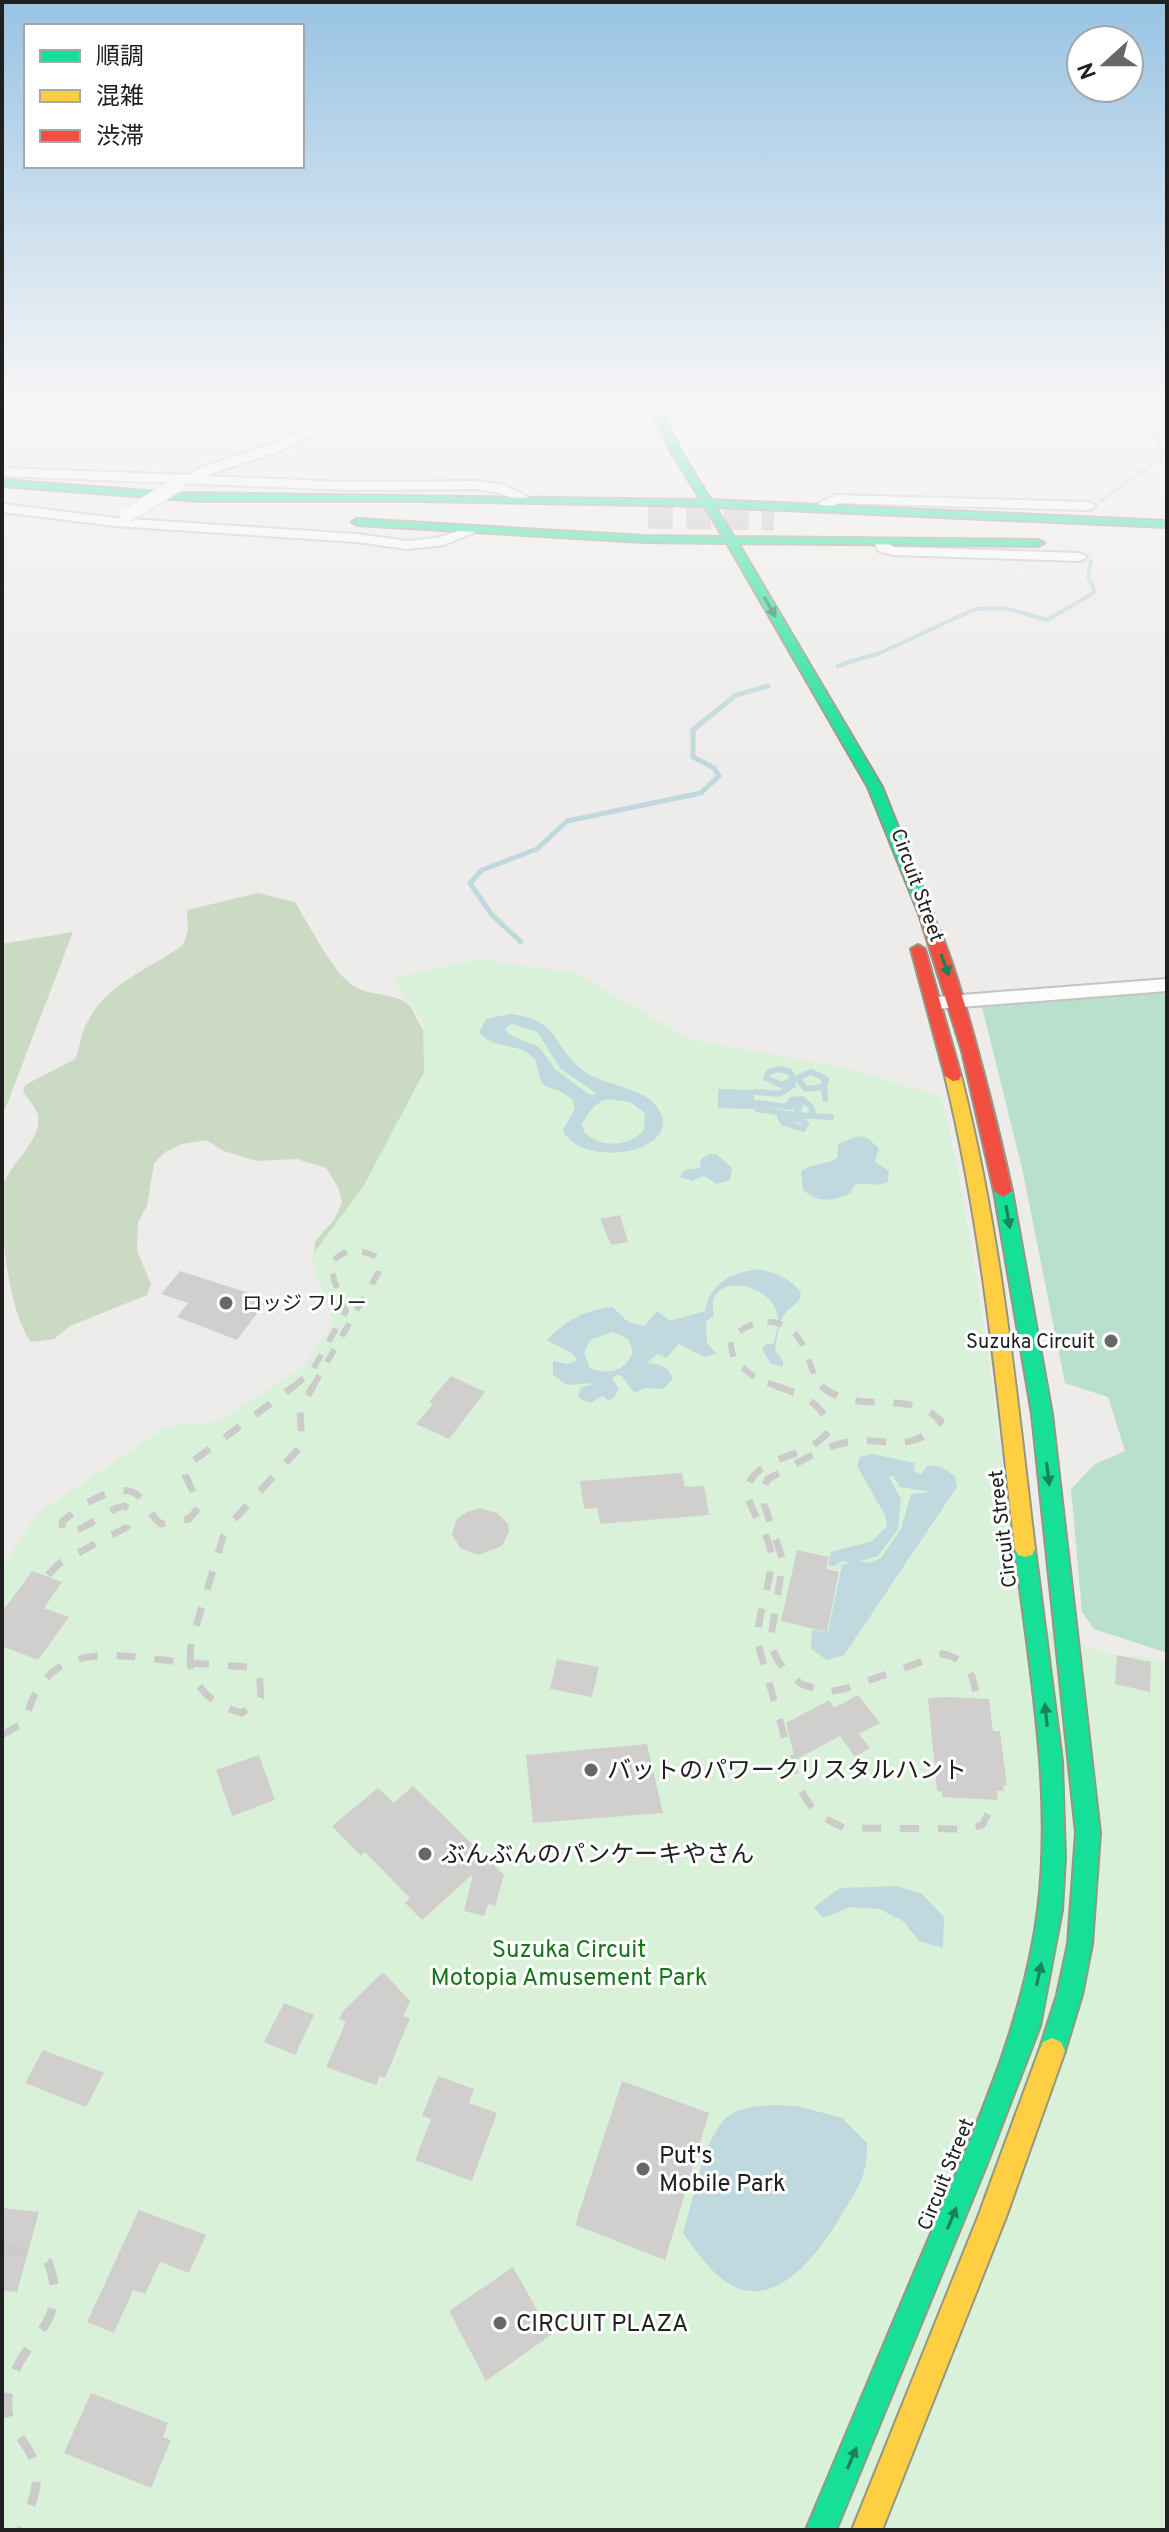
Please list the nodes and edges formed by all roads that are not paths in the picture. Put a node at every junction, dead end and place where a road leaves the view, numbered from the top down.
1 (128, 523) edge
2 (383, 523) edge
3 (705, 523) edge
4 (715, 523) edge
5 (803, 523) edge
6 (887, 523) edge
7 (1118, 523) edge
8 (1167, 526) edge
9 (471, 531) junction
10 (1167, 537) edge
11 (711, 539) junction
12 (730, 540) junction
13 (1086, 550) dead end
14 (826, 740) dead end
15 (862, 806) dead end
16 (1167, 985) edge
17 (958, 1002) junction
18 (934, 1004) junction
19 (821, 2530) edge
20 (867, 2530) edge

1 - 9 street
2 - 9 main road
3 - 11 main road
4 - 12 main road, Circuit Street
5 - 10 main road
6 - 8 main road
7 - 8 main road
9 - 11 main road
11 - 12 main road
11 - 14 main road
12 - 13 main road
12 -> 17 main road, Circuit Street
15 - 18 main road, Circuit Street
16 - 17 street
17 - 18 street
17 -> 20 main road, Circuit Street
19 -> 18 main road, Circuit Street

